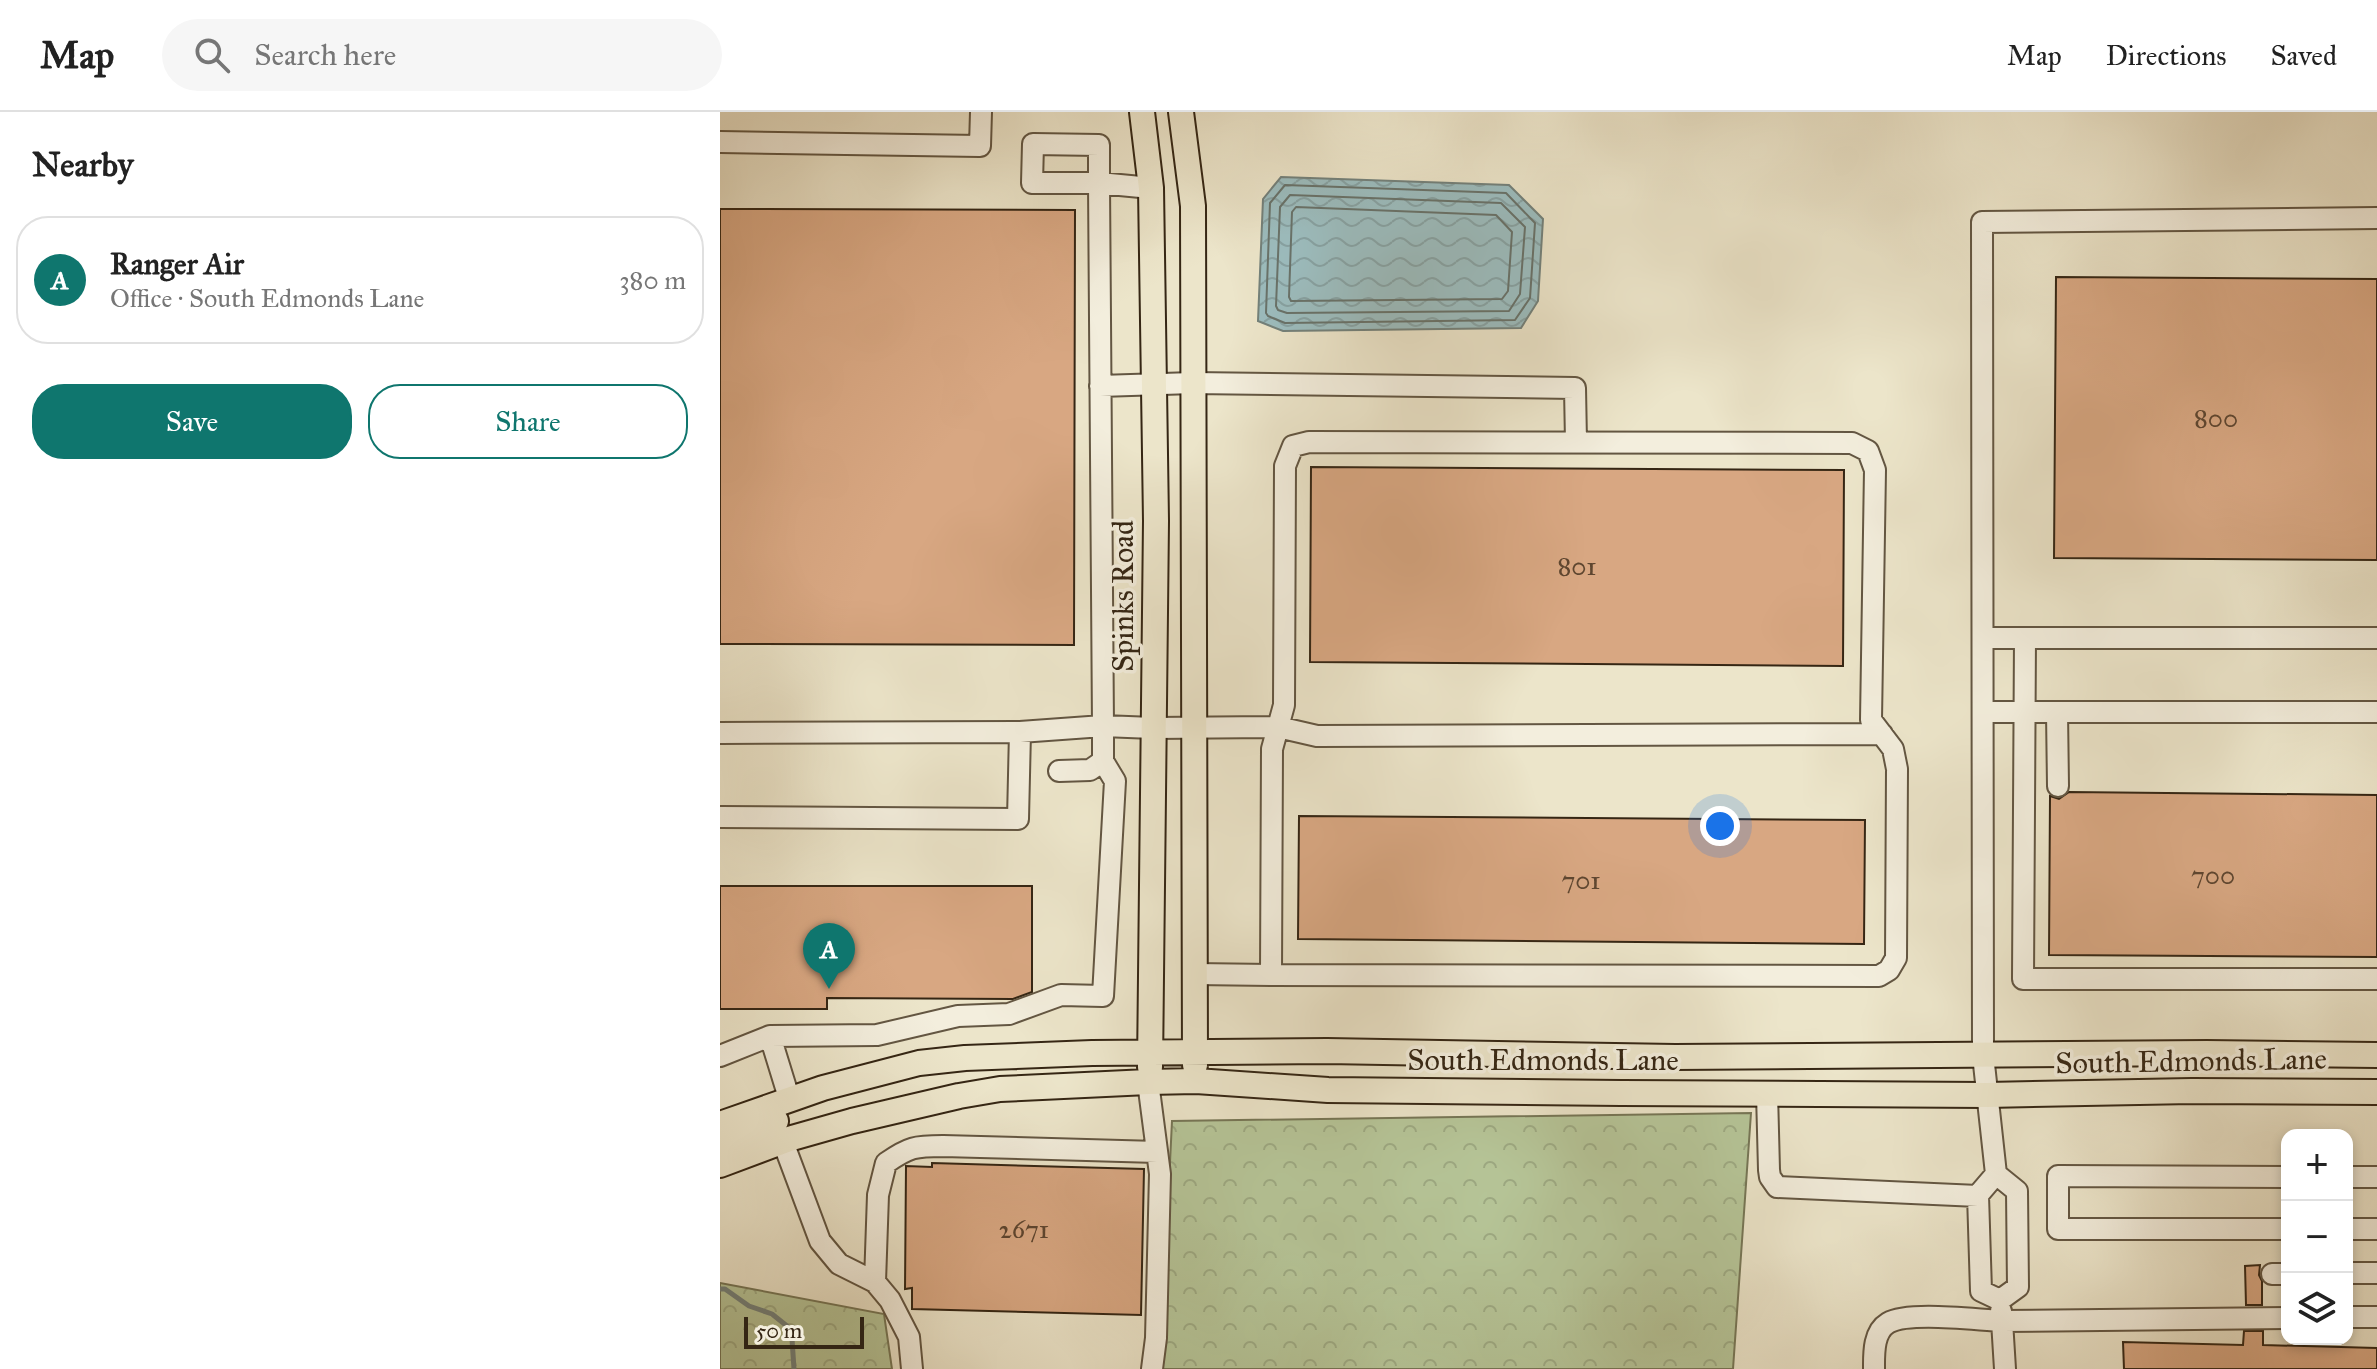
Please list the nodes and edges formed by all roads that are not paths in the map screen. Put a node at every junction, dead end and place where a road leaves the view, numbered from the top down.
1 (981, 112) edge
2 (1142, 112) edge
3 (1181, 112) edge
4 (720, 142) edge
5 (1151, 188) junction
6 (2377, 218) edge
7 (1193, 383) junction
8 (1154, 384) junction
9 (1100, 386) junction
10 (1576, 442) junction
11 (1984, 638) junction
12 (2025, 638) junction
13 (2377, 638) edge
14 (1984, 712) junction
15 (2025, 712) junction
16 (2057, 712) junction
17 (2377, 712) edge
18 (1103, 726) junction
19 (1194, 727) junction
20 (1278, 727) junction
21 (1153, 728) junction
22 (1020, 732) junction
23 (720, 733) edge
24 (1882, 734) junction
25 (1103, 761) junction
26 (1059, 771) dead end
27 (2058, 786) dead end
28 (720, 817) edge
29 (1195, 974) junction
30 (1271, 975) junction
31 (2377, 979) edge
32 (770, 1036) junction
33 (1151, 1052) junction
34 (1195, 1052) junction
35 (1983, 1055) junction
36 (2377, 1055) edge
37 (720, 1056) edge
38 (1802, 1056) junction
39 (1196, 1081) junction
40 (1148, 1082) junction
41 (2377, 1092) edge
42 (1767, 1093) junction
43 (1793, 1094) junction
44 (1987, 1095) junction
45 (790, 1101) junction
46 (720, 1124) edge
47 (783, 1142) junction
48 (720, 1146) edge
49 (1157, 1152) junction
50 (720, 1165) edge
51 (1996, 1174) junction
52 (2281, 1177) edge
53 (2353, 1177) edge
54 (2377, 1177) edge
55 (1978, 1196) junction
56 (2281, 1229) edge
57 (2353, 1229) edge
58 (2377, 1229) edge
59 (2353, 1273) edge
60 (2377, 1273) edge
61 (875, 1282) junction
62 (2000, 1300) junction
63 (2353, 1317) edge
64 (2377, 1317) edge
65 (2281, 1318) edge
66 (2002, 1321) junction
67 (912, 1369) edge
68 (1152, 1369) edge
69 (1874, 1369) edge
70 (2005, 1369) edge

1 - 4 lane
2 - 5 main road, Spinks Road
3 - 7 main road
5 - 8 main road, Spinks Road
5 - 9 lane
6 - 11 lane
7 - 8 lane
7 - 10 lane
7 - 19 main road
8 - 9 lane
8 - 21 main road, Spinks Road
9 - 18 lane
10 - 20 lane
10 - 24 lane
11 - 12 lane
11 - 14 lane
12 - 13 lane
12 - 15 lane
14 - 15 lane
14 - 35 lane
15 - 16 lane
15 - 31 lane
16 - 17 lane
16 - 27 lane
18 - 21 lane
18 - 22 lane
18 - 25 lane
19 - 20 lane
19 - 21 lane
19 - 29 main road
20 - 24 lane
20 - 30 lane
21 - 33 main road, Spinks Road
22 - 23 lane
22 - 28 lane
24 - 30 lane
25 - 26 lane
25 - 32 lane
29 - 30 lane
29 - 34 main road
32 - 37 lane
32 - 45 lane
33 - 34 main road, South Edmonds Lane
33 - 40 main road, Spinks Road
33 - 45 main road, South Edmonds Lane
34 - 38 main road, South Edmonds Lane
34 - 39 main road
35 - 36 main road, South Edmonds Lane
35 - 38 main road, South Edmonds Lane
35 - 44 lane
38 - 43 main road
39 - 40 main road, South Edmonds Lane
39 - 42 main road, South Edmonds Lane
40 - 47 main road, South Edmonds Lane
40 - 49 lane
41 - 44 main road, South Edmonds Lane
42 - 43 main road, South Edmonds Lane
42 - 55 lane
43 - 44 main road, South Edmonds Lane
44 - 51 lane
45 - 46 main road, South Edmonds Lane
45 - 48 main road
47 - 50 main road, South Edmonds Lane
47 - 61 lane
49 - 61 lane
49 - 68 lane
51 - 55 lane
51 - 62 lane
52 - 56 lane
53 - 54 lane
55 - 62 lane
57 - 58 lane
59 - 60 lane
61 - 67 lane
62 - 66 lane
63 - 64 lane
65 - 66 lane
66 - 69 lane
66 - 70 lane

